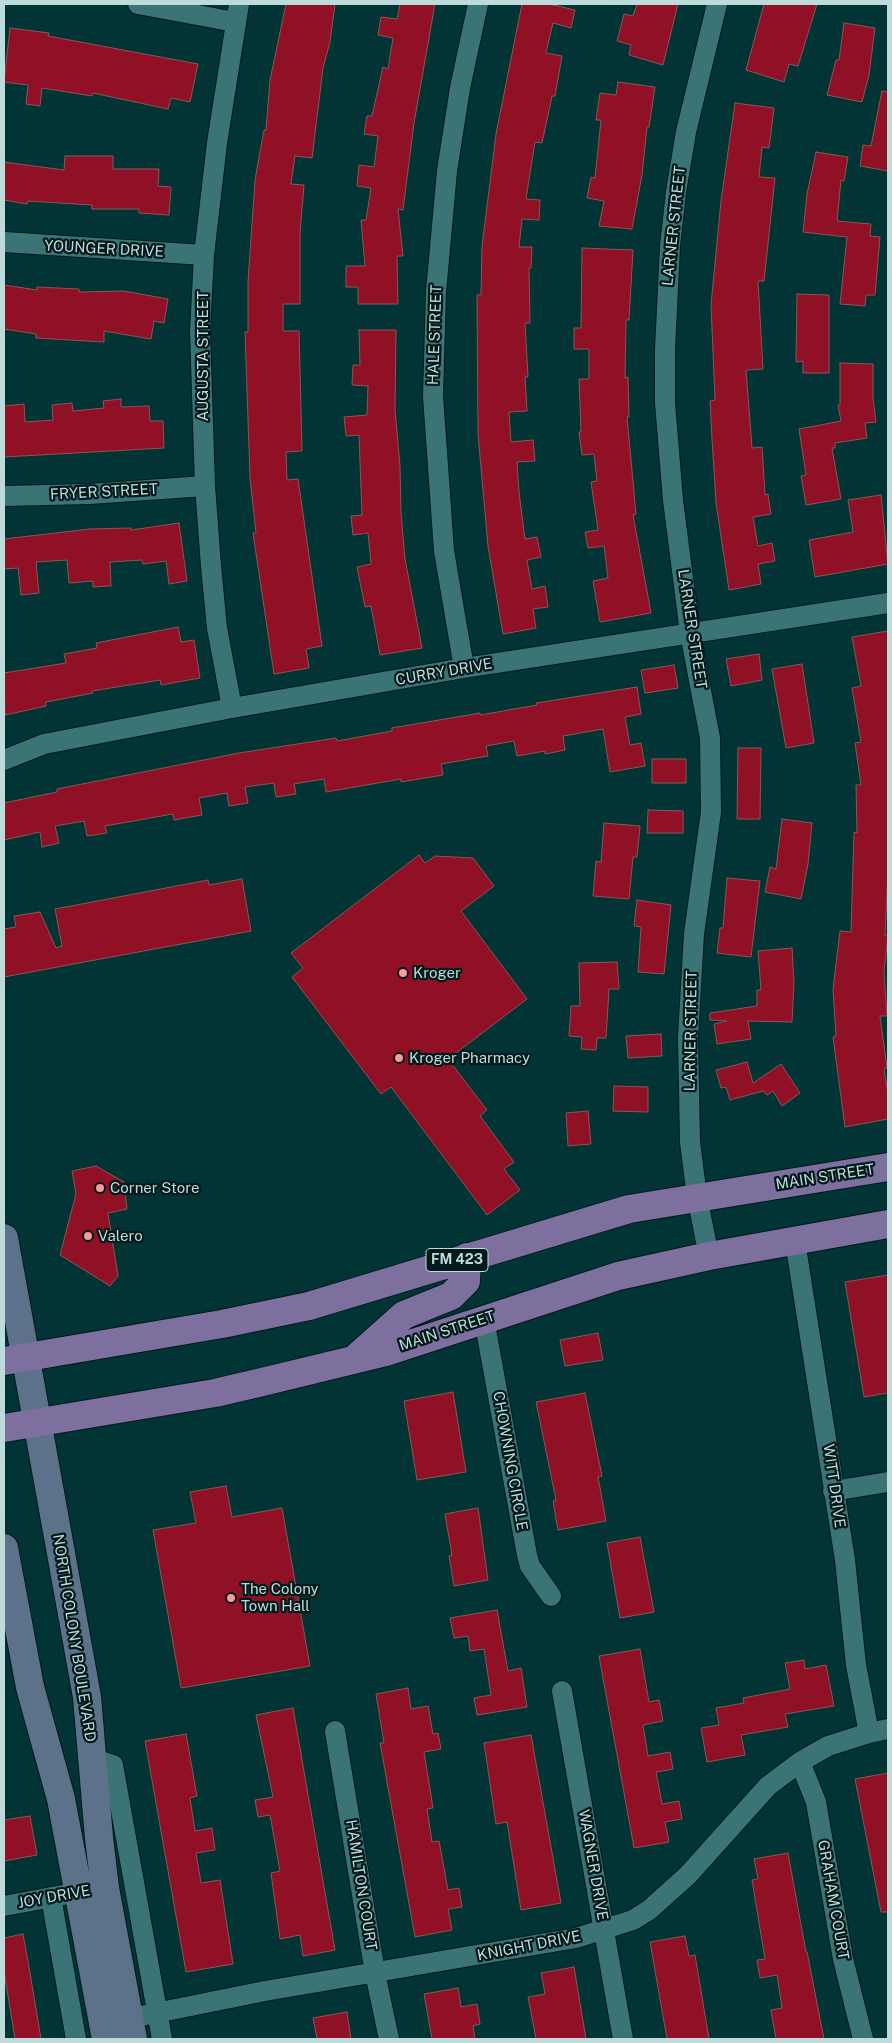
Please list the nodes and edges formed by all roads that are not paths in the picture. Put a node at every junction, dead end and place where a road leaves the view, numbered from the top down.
1 (138, 4) edge
2 (478, 4) edge
3 (717, 4) edge
4 (237, 13) edge
5 (4, 242) edge
6 (204, 254) junction
7 (205, 486) junction
8 (4, 496) edge
9 (888, 602) edge
10 (690, 633) junction
11 (464, 668) junction
12 (232, 708) junction
13 (4, 760) edge
14 (888, 1167) edge
15 (697, 1197) junction
16 (888, 1224) edge
17 (4, 1238) edge
18 (795, 1241) junction
19 (709, 1256) junction
20 (467, 1257) junction
21 (484, 1319) junction
22 (15, 1359) edge
23 (353, 1361) junction
24 (38, 1422) junction
25 (4, 1428) edge
26 (888, 1482) edge
27 (833, 1491) junction
28 (4, 1548) edge
29 (551, 1596) dead end
30 (562, 1690) dead end
31 (335, 1730) dead end
32 (879, 1731) edge
33 (94, 1759) junction
34 (800, 1762) junction
35 (105, 1888) junction
36 (79, 1892) junction
37 (51, 1898) junction
38 (4, 1906) edge
39 (604, 1930) junction
40 (375, 1973) junction
41 (157, 2012) junction
42 (118, 2030) edge
43 (76, 2039) edge
44 (162, 2039) edge
45 (389, 2039) edge
46 (623, 2039) edge
47 (863, 2039) edge

1 - 4 street
2 - 11 street, HALE STREET
3 - 10 street, LARNER STREET
4 - 6 street, AUGUSTA STREET
5 - 6 street, YOUNGER DRIVE
6 - 7 street, AUGUSTA STREET
7 - 8 street, FRYER STREET
7 - 12 street, AUGUSTA STREET
9 - 10 street, CURRY DRIVE
10 - 11 street, CURRY DRIVE
10 - 15 street, LARNER STREET
11 - 12 street, CURRY DRIVE
12 - 13 street, CURRY DRIVE
14 - 15 main road, MAIN STREET / FM 423
15 - 19 street, LARNER STREET
15 - 20 main road, MAIN STREET / FM 423
16 - 18 main road, MAIN STREET
17 - 22 main road, NORTH COLONY BOULEVARD
18 - 19 main road, MAIN STREET
18 - 27 street, WITT DRIVE
19 - 21 main road, MAIN STREET
20 - 22 main road, MAIN STREET / FM 423
20 - 23 main road
21 - 23 main road, MAIN STREET
21 - 29 street, CHOWNING CIRCLE
22 - 24 main road, NORTH COLONY BOULEVARD
23 - 24 main road, MAIN STREET
24 - 25 main road, MAIN STREET
24 - 33 main road, NORTH COLONY BOULEVARD
26 - 27 street
27 - 32 street, WITT DRIVE
28 - 36 main road
30 - 39 street, WAGNER DRIVE
31 - 40 street, HAMILTON COURT
32 - 34 street, KNIGHT DRIVE
33 - 35 main road, NORTH COLONY BOULEVARD
33 - 41 street
34 - 39 street, KNIGHT DRIVE
34 - 47 street, GRAHAM COURT
35 - 36 street, JOY DRIVE
35 - 42 main road, NORTH COLONY BOULEVARD
36 - 37 street, JOY DRIVE
36 - 42 main road
37 - 38 street, JOY DRIVE
37 - 43 street
39 - 40 street, KNIGHT DRIVE
39 - 46 street, WAGNER DRIVE
40 - 41 street, KNIGHT DRIVE
40 - 45 street, HAMILTON COURT
41 - 42 street, KNIGHT DRIVE
41 - 44 street

